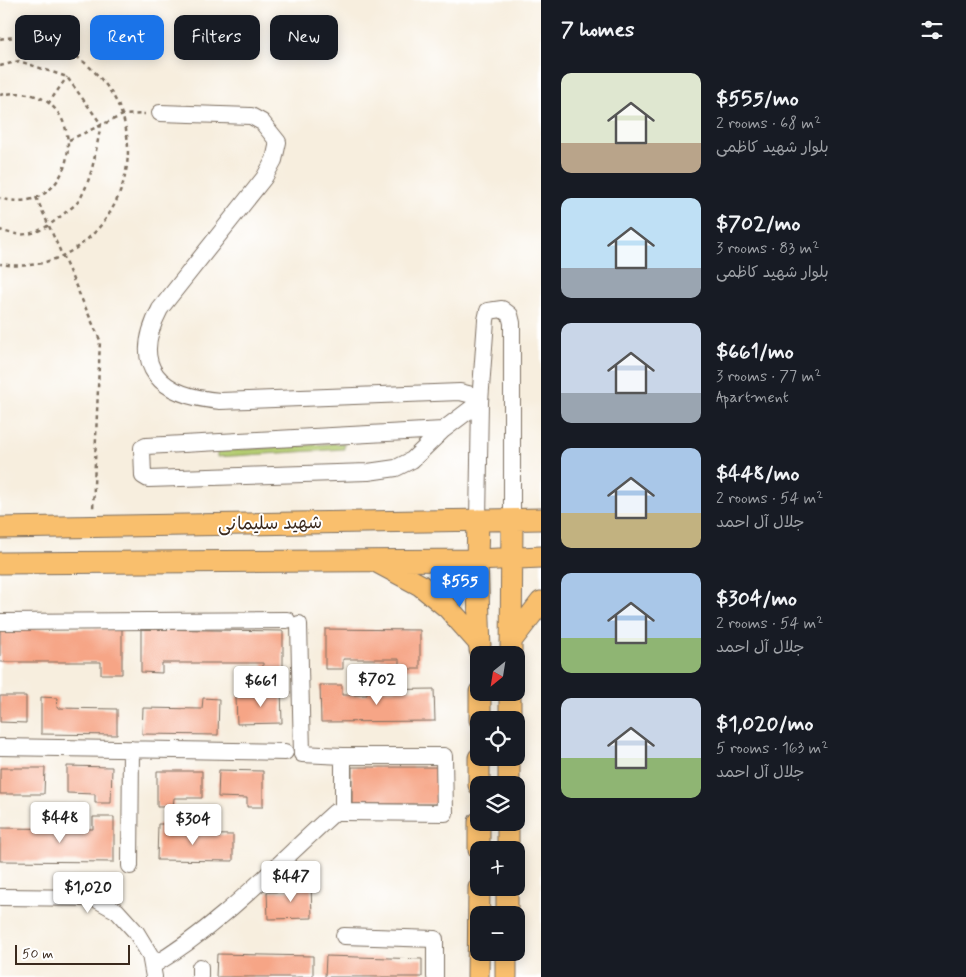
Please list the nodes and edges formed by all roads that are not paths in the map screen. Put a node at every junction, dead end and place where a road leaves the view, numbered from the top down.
1 (160, 113) road end
2 (480, 402) junction
3 (443, 430) junction
4 (541, 519) edge
5 (478, 520) junction
6 (512, 520) junction
7 (0, 528) edge
8 (541, 557) edge
9 (512, 559) junction
10 (476, 560) junction
11 (375, 561) junction
12 (0, 563) edge
13 (541, 602) edge
14 (478, 608) junction
15 (511, 608) junction
16 (0, 622) edge
17 (478, 646) edge
18 (480, 646) edge
19 (511, 646) edge
20 (512, 646) edge
21 (0, 747) edge
22 (131, 750) junction
23 (285, 752) dead end
24 (343, 756) junction
25 (342, 812) junction
26 (130, 866) dead end
27 (479, 896) edge
28 (0, 897) edge
29 (344, 936) dead end
30 (506, 961) edge
31 (153, 971) edge
32 (435, 977) edge
33 (478, 977) edge
34 (506, 977) edge

1 - 2 street
2 - 3 street
2 - 5 street
2 - 6 street
3 - 3 street
4 - 6 main road, شهید سلیمانی
5 - 6 main road, شهید سلیمانی
5 - 7 main road, شهید سلیمانی
5 - 10 main road
6 - 9 main road
8 - 9 main road
9 - 10 main road
9 - 15 main road
10 - 11 main road
10 - 14 main road
11 - 12 main road
11 - 17 main road
13 - 20 main road
14 - 15 main road
14 - 18 main road
15 - 19 main road
16 - 24 street
21 - 22 street
22 - 23 street
22 - 26 street
24 - 25 street
24 - 25 street
25 - 31 street
27 - 33 main road
28 - 31 street
29 - 32 street
30 - 34 main road

